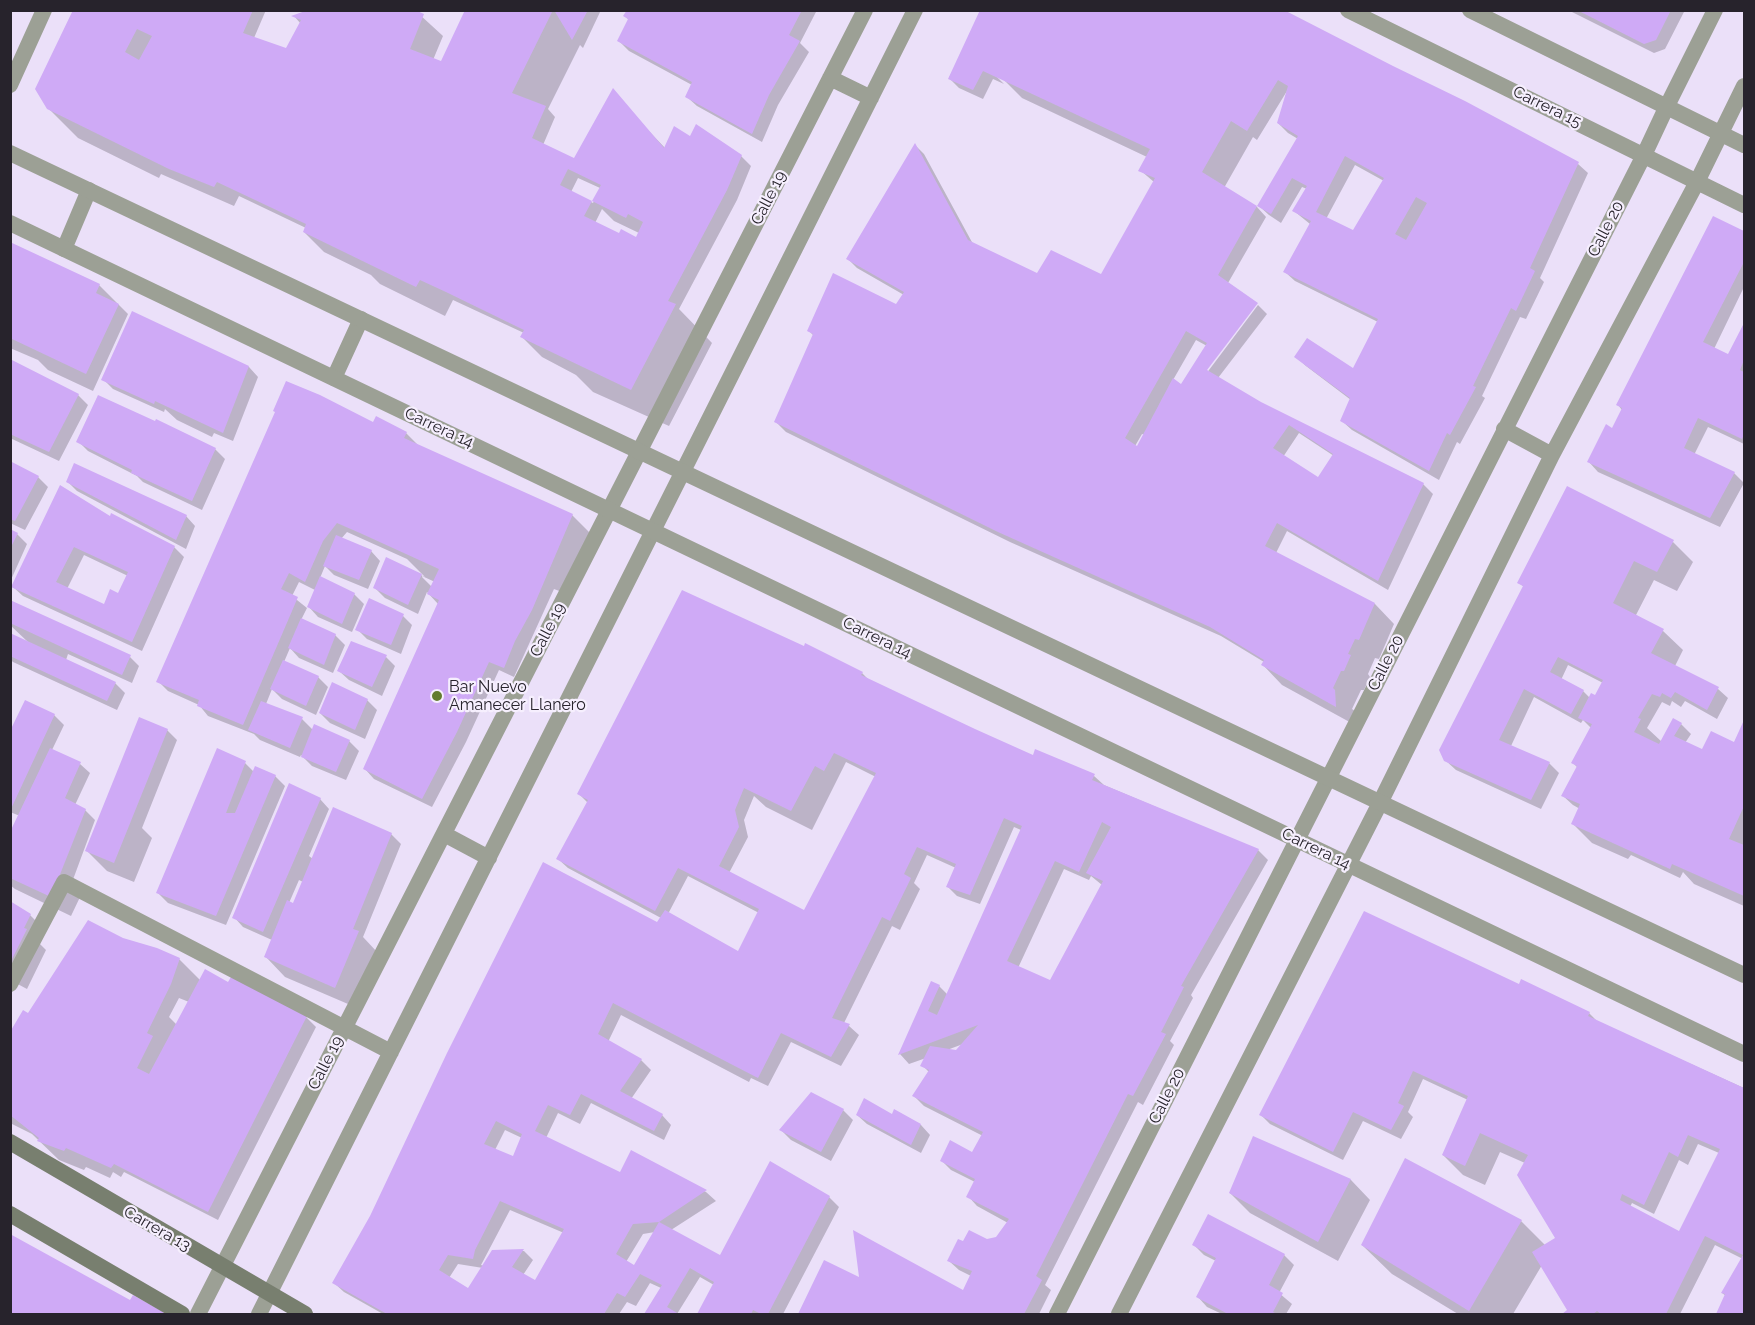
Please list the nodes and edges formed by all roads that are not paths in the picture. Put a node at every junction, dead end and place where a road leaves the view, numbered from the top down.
1 (44, 10) edge
2 (865, 10) edge
3 (915, 10) edge
4 (1348, 10) edge
5 (1470, 10) edge
6 (1715, 10) edge
7 (830, 78) junction
8 (10, 85) edge
9 (1744, 86) edge
10 (871, 98) junction
11 (1666, 106) junction
12 (1720, 133) junction
13 (1744, 145) edge
14 (10, 153) edge
15 (1644, 155) junction
16 (1697, 182) junction
17 (89, 190) junction
18 (1744, 205) edge
19 (10, 223) edge
20 (64, 249) junction
21 (361, 319) junction
22 (334, 378) junction
23 (1504, 429) junction
24 (639, 451) junction
25 (1551, 455) junction
26 (683, 472) junction
27 (609, 510) junction
28 (653, 531) junction
29 (1328, 778) junction
30 (1380, 803) junction
31 (444, 834) junction
32 (1296, 839) junction
33 (489, 858) junction
34 (1349, 864) junction
35 (1744, 975) edge
36 (10, 984) edge
37 (344, 1028) junction
38 (391, 1052) junction
39 (1744, 1054) edge
40 (10, 1142) edge
41 (10, 1214) edge
42 (222, 1267) junction
43 (269, 1294) junction
44 (182, 1314) edge
45 (198, 1314) edge
46 (259, 1314) edge
47 (305, 1314) edge
48 (1057, 1314) edge
49 (1119, 1314) edge

1 - 8 street
2 - 7 street, Calle 19
3 - 10 street
4 - 15 street, Carrera 15
5 - 11 street
6 - 11 street, Calle 20
7 - 10 street
7 - 24 street, Calle 19
9 - 12 street
10 - 26 street
11 - 12 street
11 - 15 street, Calle 20
12 - 13 street
12 - 16 street
14 - 17 street
15 - 16 street, Carrera 15
15 - 23 street, Calle 20
16 - 18 street, Carrera 15
16 - 25 street
17 - 20 street
17 - 21 street
19 - 20 street, Carrera 14
20 - 22 street, Carrera 14
21 - 22 street
21 - 24 street
22 - 27 street, Carrera 14
23 - 25 street
23 - 29 street, Calle 20
24 - 26 street
24 - 27 street, Calle 19
25 - 30 street
26 - 28 street
26 - 29 street
27 - 28 street, Carrera 14
27 - 31 street, Calle 19
28 - 32 street, Carrera 14
28 - 33 street
29 - 30 street
29 - 32 street, Calle 20
30 - 34 street
30 - 35 street
31 - 33 street
31 - 37 street, Calle 19
32 - 34 street, Carrera 14
32 - 48 street, Calle 20
33 - 38 street
34 - 39 street, Carrera 14
34 - 49 street
36 - 37 street
37 - 38 street
37 - 42 street, Calle 19
38 - 43 street
40 - 42 main road, Carrera 13
41 - 44 main road
42 - 43 main road, Carrera 13
42 - 45 street, Calle 19
43 - 46 street
43 - 47 main road, Carrera 13

